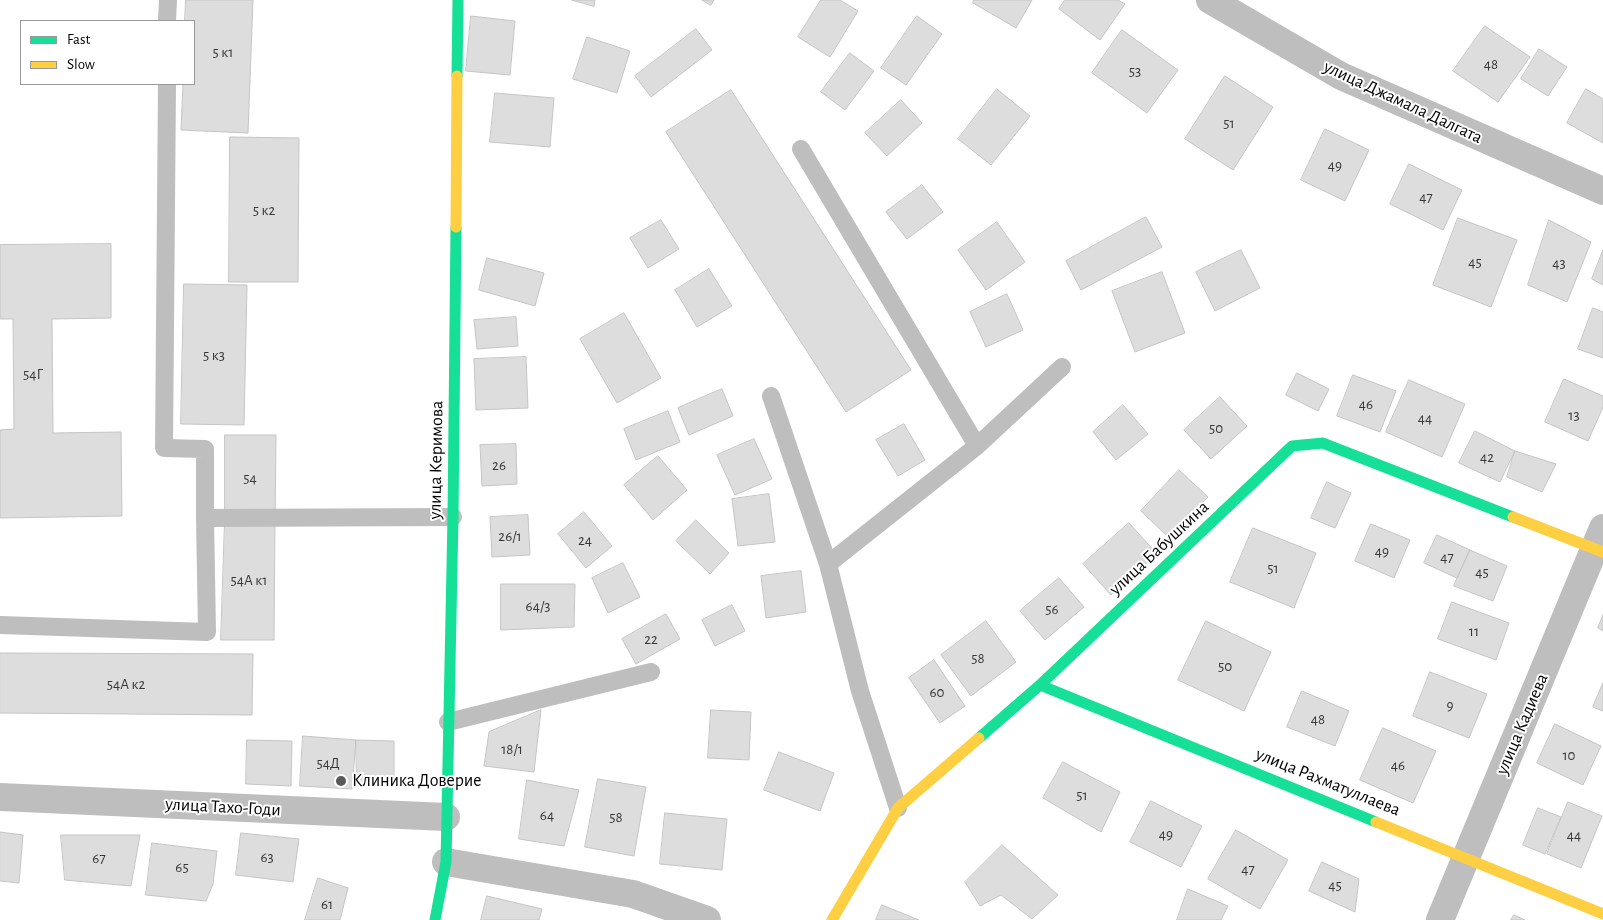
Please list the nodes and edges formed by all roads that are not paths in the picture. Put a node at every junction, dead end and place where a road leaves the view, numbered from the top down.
1 (168, 0) edge
2 (458, 0) edge
3 (1210, 0) edge
4 (167, 20) edge
5 (167, 85) edge
6 (801, 149) dead end
7 (1603, 191) edge
8 (1062, 367) dead end
9 (771, 396) dead end
10 (977, 446) junction
11 (205, 518) junction
12 (453, 518) junction
13 (1600, 543) edge
14 (828, 564) junction
15 (0, 625) edge
16 (652, 672) dead end
17 (1040, 685) junction
18 (448, 722) junction
19 (0, 797) edge
20 (898, 808) junction
21 (446, 817) junction
22 (1466, 857) junction
23 (446, 862) junction
24 (1603, 914) edge
25 (435, 920) edge
26 (707, 920) edge
27 (832, 920) edge
28 (1440, 920) edge

1 - 4 lane
2 - 12 street, улица Керимова
3 - 7 street, улица Джамала Далгата
5 - 11 lane
6 - 10 lane
8 - 10 lane
9 - 14 lane
10 - 14 lane
11 - 12 lane
11 - 15 lane
12 - 18 street, улица Керимова
13 - 17 street, улица Бабушкина
13 - 22 street, улица Кадиева
14 - 20 lane
16 - 18 lane
17 - 20 street, улица Бабушкина
17 - 22 street, улица Рахматуллаева
18 - 21 street, улица Керимова
19 - 21 street, улица Тахо-Годи
20 - 27 street, улица Бабушкина
21 - 23 street, улица Керимова
22 - 24 street, улица Рахматуллаева
22 - 28 street, улица Кадиева
23 - 25 street, улица Керимова
23 - 26 street

